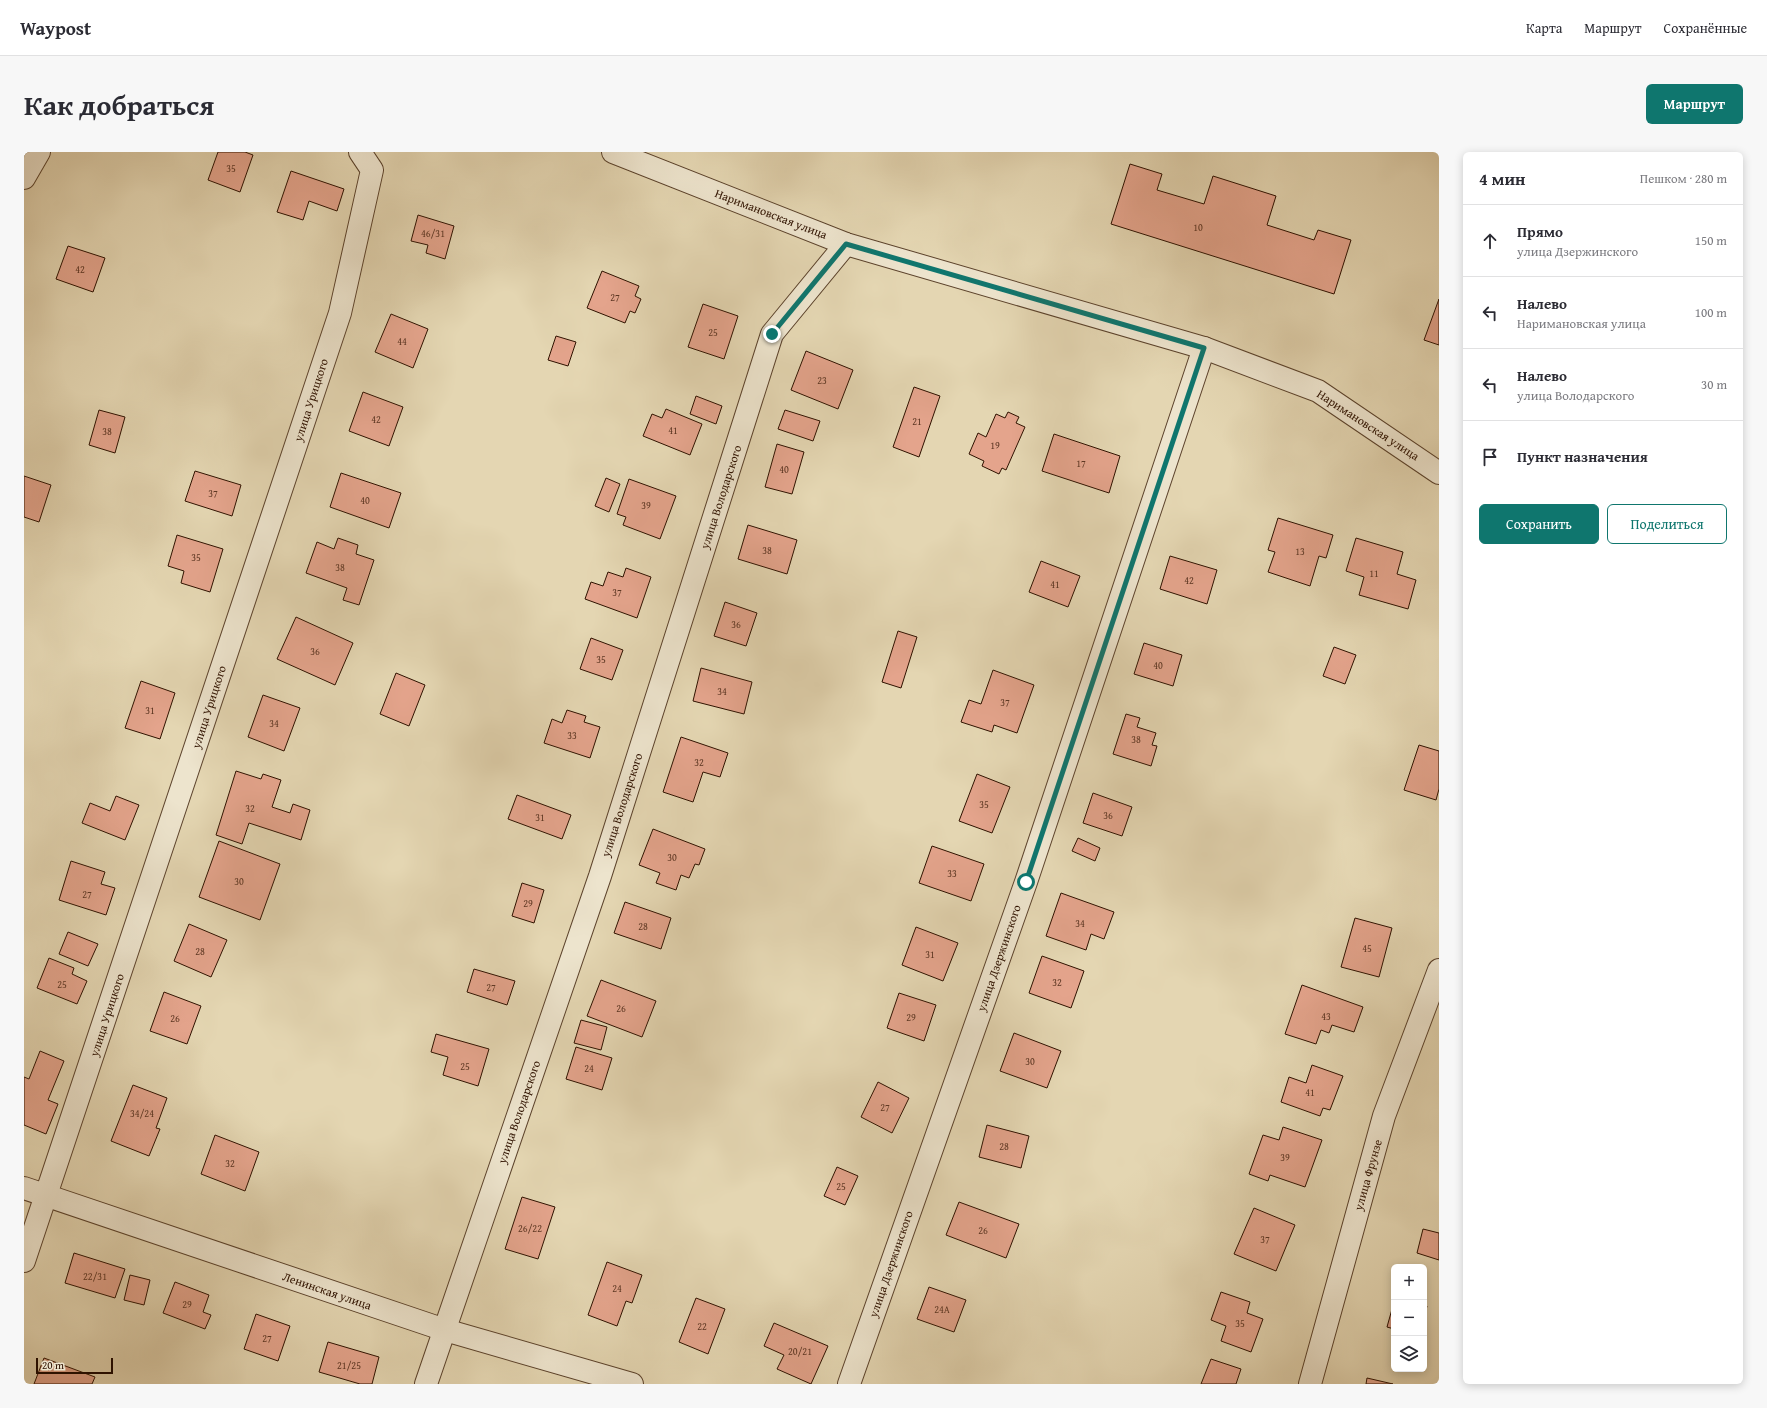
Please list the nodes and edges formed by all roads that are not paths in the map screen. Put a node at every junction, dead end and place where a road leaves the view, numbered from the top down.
1 (39, 152) edge
2 (360, 152) edge
3 (613, 152) edge
4 (24, 178) edge
5 (846, 244) junction
6 (1204, 348) junction
7 (1439, 473) edge
8 (1439, 970) edge
9 (24, 1188) edge
10 (47, 1196) junction
11 (24, 1261) edge
12 (445, 1330) junction
13 (426, 1384) edge
14 (632, 1384) edge
15 (849, 1384) edge
16 (1310, 1384) edge

1 - 4 street
2 - 10 street, улица Урицкого
3 - 5 street, Наримановская улица
5 - 6 street, Наримановская улица
5 - 12 street, улица Володарского
6 - 7 street, Наримановская улица
6 - 15 street, улица Дзержинского
8 - 16 street, улица Фрунзе
9 - 10 street, Ленинская улица
10 - 11 street, улица Урицкого
10 - 12 street, Ленинская улица
12 - 13 street, улица Володарского
12 - 14 street, Ленинская улица

